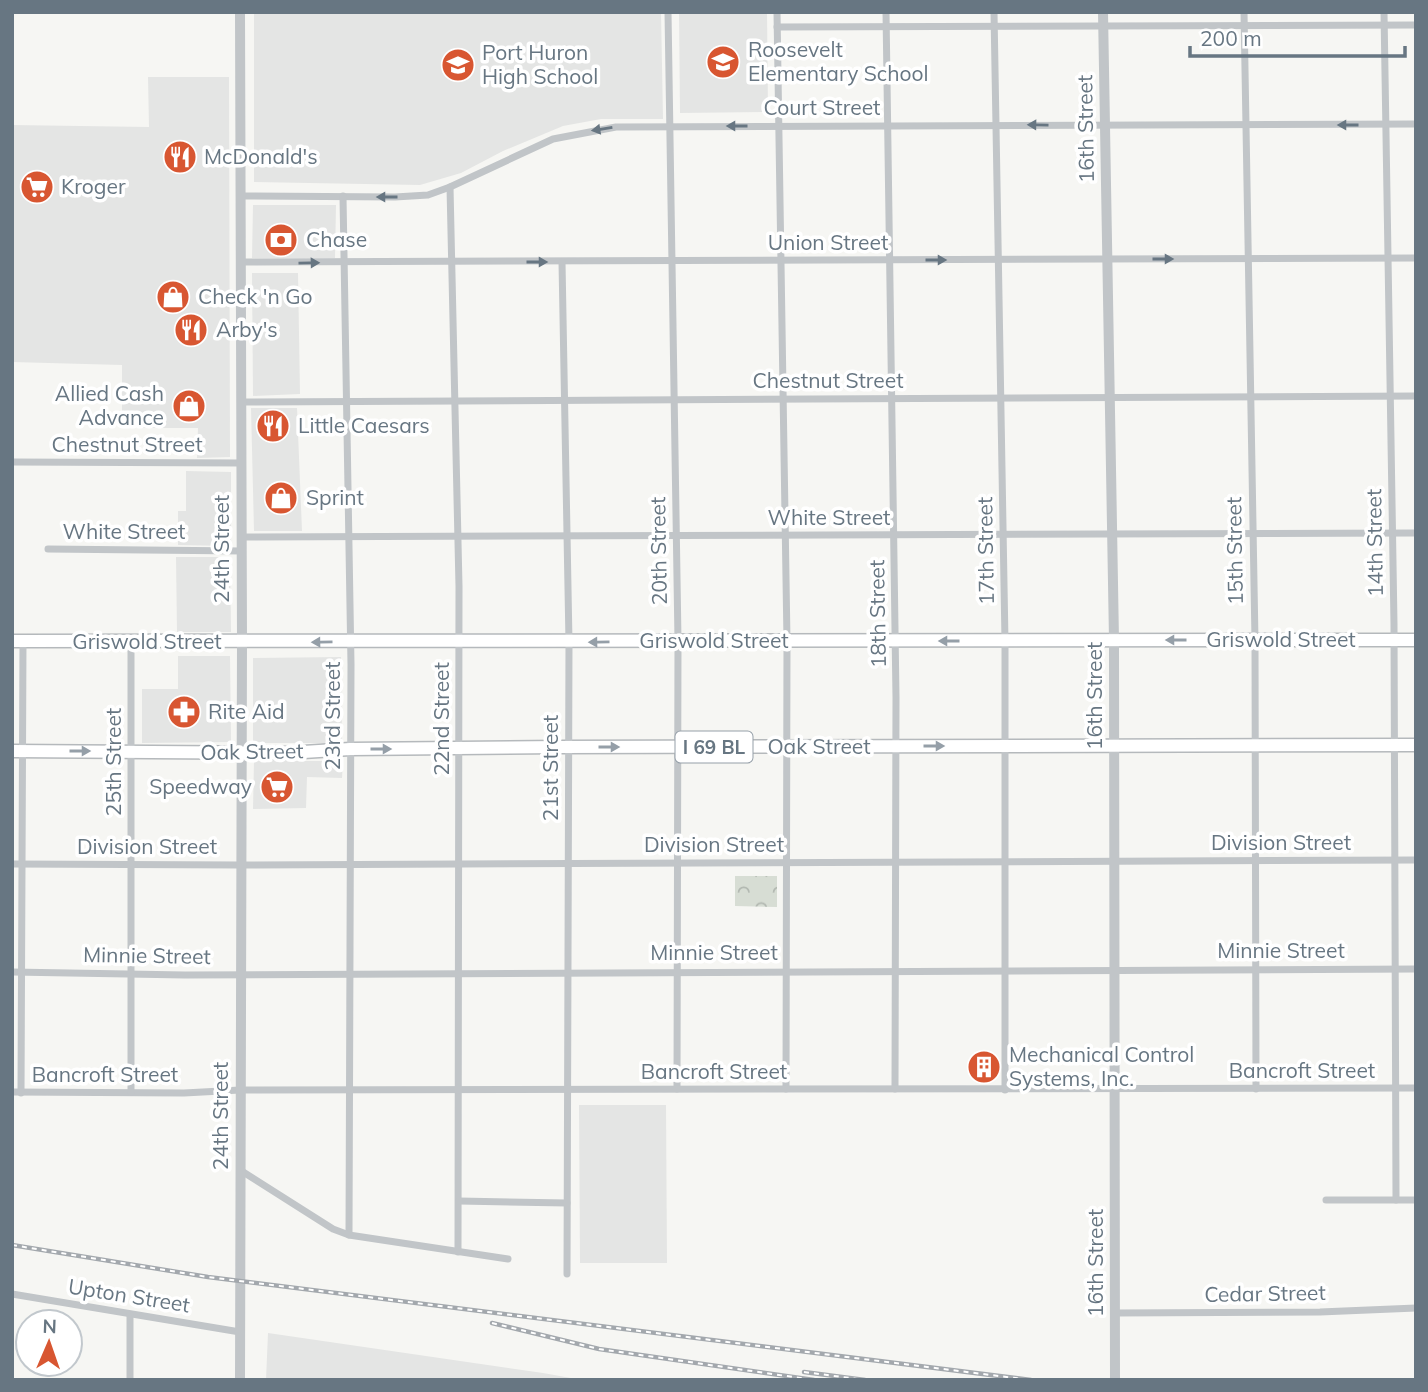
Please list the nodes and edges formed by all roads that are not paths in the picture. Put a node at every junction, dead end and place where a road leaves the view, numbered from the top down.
1 (240, 12) edge
2 (668, 12) edge
3 (776, 12) edge
4 (886, 12) edge
5 (994, 12) edge
6 (1103, 12) edge
7 (1244, 12) edge
8 (1384, 12) edge
9 (1384, 25) junction
10 (1416, 25) edge
11 (886, 26) junction
12 (994, 26) junction
13 (1104, 26) junction
14 (1244, 26) junction
15 (777, 27) junction
16 (1416, 124) edge
17 (778, 125) junction
18 (887, 125) junction
19 (996, 125) junction
20 (1246, 125) junction
21 (1386, 125) junction
22 (670, 126) junction
23 (1106, 126) junction
24 (450, 187) junction
25 (242, 196) junction
26 (344, 196) junction
27 (1248, 258) junction
28 (1387, 258) junction
29 (1416, 258) edge
30 (1108, 259) junction
31 (889, 260) junction
32 (999, 260) junction
33 (562, 261) junction
34 (671, 261) junction
35 (780, 261) junction
36 (241, 262) junction
37 (344, 262) junction
38 (453, 262) junction
39 (1390, 396) junction
40 (1416, 396) edge
41 (1250, 397) junction
42 (1001, 398) junction
43 (1110, 398) junction
44 (565, 399) junction
45 (674, 399) junction
46 (783, 399) junction
47 (892, 399) junction
48 (456, 400) junction
49 (346, 401) junction
50 (241, 402) junction
51 (12, 462) edge
52 (241, 463) junction
53 (1253, 533) junction
54 (1392, 533) junction
55 (1416, 533) edge
56 (676, 535) junction
57 (894, 535) junction
58 (1003, 535) junction
59 (1113, 535) junction
60 (348, 536) junction
61 (458, 536) junction
62 (567, 536) junction
63 (785, 536) junction
64 (241, 537) junction
65 (48, 549) dead end
66 (242, 551) junction
67 (678, 640) junction
68 (1114, 640) junction
69 (1255, 640) junction
70 (1394, 640) junction
71 (1416, 640) edge
72 (17, 641) edge
73 (131, 641) junction
74 (350, 641) junction
75 (459, 641) junction
76 (787, 641) junction
77 (896, 641) junction
78 (1005, 641) junction
79 (242, 642) junction
80 (569, 642) junction
81 (1255, 745) junction
82 (1394, 745) junction
83 (1416, 745) edge
84 (896, 746) junction
85 (1114, 746) junction
86 (568, 747) junction
87 (678, 747) junction
88 (1005, 747) junction
89 (459, 748) junction
90 (787, 748) junction
91 (350, 749) junction
92 (17, 751) edge
93 (131, 752) junction
94 (241, 752) junction
95 (1255, 860) junction
96 (1394, 860) junction
97 (1416, 860) edge
98 (1114, 861) junction
99 (895, 862) junction
100 (1005, 862) junction
101 (568, 863) junction
102 (678, 863) junction
103 (787, 863) junction
104 (12, 864) edge
105 (22, 864) junction
106 (131, 864) junction
107 (350, 864) junction
108 (459, 864) junction
109 (241, 865) junction
110 (1255, 968) junction
111 (1005, 969) junction
112 (1114, 969) junction
113 (1394, 969) junction
114 (1416, 969) edge
115 (786, 970) junction
116 (896, 970) junction
117 (677, 971) junction
118 (12, 972) edge
119 (21, 972) junction
120 (568, 972) junction
121 (131, 973) junction
122 (350, 973) junction
123 (459, 973) junction
124 (240, 974) junction
125 (1395, 1088) junction
126 (1416, 1088) edge
127 (677, 1089) junction
128 (786, 1089) junction
129 (895, 1089) junction
130 (1115, 1089) junction
131 (1256, 1089) junction
132 (240, 1090) junction
133 (349, 1090) junction
134 (459, 1090) junction
135 (568, 1090) junction
136 (1005, 1090) junction
137 (131, 1092) junction
138 (17, 1093) edge
139 (240, 1170) junction
140 (1326, 1200) dead end
141 (1396, 1200) junction
142 (1416, 1200) edge
143 (459, 1201) junction
144 (567, 1203) junction
145 (349, 1235) junction
146 (458, 1252) junction
147 (508, 1259) dead end
148 (566, 1275) dead end
149 (12, 1294) edge
150 (1416, 1308) edge
151 (1115, 1313) junction
152 (130, 1315) junction
153 (240, 1332) junction
154 (130, 1380) edge
155 (240, 1380) edge
156 (1115, 1380) edge

1 - 25 street, 24th Street
2 - 22 street, 20th Street
3 - 15 street
4 - 11 street, 18th Street
5 - 12 street, 17th Street
6 - 13 street, 16th Street
7 - 14 street, 15th Street
8 - 9 street, 14th Street
9 - 10 street
9 - 14 street
9 - 21 street, 14th Street
11 - 12 street
11 - 15 street
11 - 18 street, 18th Street
12 - 13 street
12 - 19 street, 17th Street
13 - 14 street
13 - 23 street, 16th Street
14 - 20 street, 15th Street
15 - 17 street
16 - 21 street, Court Street
17 - 18 street, Court Street
17 -> 22 street, Court Street
17 - 35 street
18 - 19 street, Court Street
18 - 31 street, 18th Street
23 -> 19 street, Court Street
19 - 32 street, 17th Street
21 -> 20 street, Court Street
20 - 23 street, Court Street
20 - 27 street, 15th Street
21 - 28 street, 14th Street
22 -> 24 street, Court Street
22 - 34 street, 20th Street
23 - 30 street, 16th Street
24 -> 26 street, Court Street
24 - 38 street, 22nd Street
25 - 26 street, Court Street
25 - 36 street, 24th Street
26 - 37 street, 23rd Street
27 - 28 street, Union Street
30 -> 27 street, Union Street
27 - 41 street, 15th Street
28 - 29 street, Union Street
28 - 39 street, 14th Street
30 - 32 street, Union Street
30 - 43 street, 16th Street
31 -> 32 street, Union Street
31 - 35 street, Union Street
31 - 47 street, 18th Street
32 - 42 street, 17th Street
33 - 34 street, Union Street
38 -> 33 street, Union Street
33 - 44 street, 21st Street
34 - 35 street, Union Street
34 - 45 street, 20th Street
35 - 46 street
36 -> 37 street, Union Street
36 - 50 street, 24th Street
37 - 38 street, Union Street
37 - 49 street, 23rd Street
38 - 48 street, 22nd Street
39 - 40 street, Chestnut Street
39 - 41 street, Chestnut Street
39 - 54 street, 14th Street
41 - 43 street, Chestnut Street
41 - 53 street, 15th Street
42 - 43 street, Chestnut Street
42 - 47 street, Chestnut Street
42 - 58 street, 17th Street
43 - 59 street, 16th Street
44 - 45 street, Chestnut Street
44 - 48 street, Chestnut Street
44 - 62 street, 21st Street
45 - 46 street, Chestnut Street
45 - 56 street, 20th Street
46 - 47 street, Chestnut Street
46 - 63 street
47 - 57 street, 18th Street
48 - 49 street, Chestnut Street
48 - 61 street, 22nd Street
49 - 50 street, Chestnut Street
49 - 60 street, 23rd Street
50 - 52 street, 24th Street
51 - 52 street, Chestnut Street
52 - 64 street, 24th Street
53 - 54 street, White Street
53 - 59 street, White Street
53 - 69 street, 15th Street
54 - 55 street, White Street
54 - 70 street, 14th Street
56 - 62 street, White Street
56 - 63 street, White Street
56 - 67 street, 20th Street
57 - 58 street, White Street
57 - 63 street, White Street
57 - 77 street, 18th Street
58 - 59 street, White Street
58 - 78 street, 17th Street
59 - 68 street, 16th Street
60 - 61 street, White Street
60 - 64 street, White Street
60 - 74 street, 23rd Street
61 - 62 street, White Street
61 - 75 street, 22nd Street
62 - 80 street, 21st Street
63 - 76 street
64 - 66 street, 24th Street
65 - 66 street, White Street
66 - 79 street, 24th Street
67 - 76 main road, Griswold Street
67 -> 80 main road, Griswold Street
67 - 87 street, 20th Street
69 -> 68 main road, Griswold Street
68 - 78 main road, Griswold Street
68 - 85 street, 16th Street
69 - 70 main road, Griswold Street
69 - 81 street, 15th Street
70 - 71 main road, Griswold Street
70 - 82 street, 14th Street
72 - 73 main road, Griswold Street
72 - 92 street
73 - 79 main road, Griswold Street
73 - 93 street, 25th Street
74 - 75 main road, Griswold Street
74 -> 79 main road, Griswold Street
74 - 91 street, 23rd Street
75 - 80 main road, Griswold Street
75 - 89 street, 22nd Street
76 - 77 main road, Griswold Street
76 - 90 street
78 -> 77 main road, Griswold Street
77 - 84 street, 18th Street
78 - 88 street, 17th Street
79 - 94 street, 24th Street
80 - 86 street, 21st Street
81 - 82 main road, Oak Street / I 69 BL
81 - 85 main road, Oak Street / I 69 BL
81 - 95 street, 15th Street
82 - 83 main road, Oak Street / I 69 BL
82 - 96 street, 14th Street
84 -> 88 main road, Oak Street / I 69 BL
84 - 90 main road, Oak Street / I 69 BL
84 - 99 street, 18th Street
85 - 88 main road, Oak Street / I 69 BL
85 - 98 street, 16th Street
86 -> 87 main road, Oak Street / I 69 BL
86 - 89 main road, Oak Street / I 69 BL
86 - 101 street, 21st Street
87 - 90 main road, Oak Street / I 69 BL
87 - 102 street, 20th Street
88 - 100 street, 17th Street
91 -> 89 main road, Oak Street / I 69 BL
89 - 108 street, 22nd Street
90 - 103 street
91 - 94 main road, Oak Street / I 69 BL
91 - 107 street, 23rd Street
92 -> 93 main road, Oak Street / I 69 BL
92 - 105 street
93 - 94 main road, Oak Street / I 69 BL
93 - 106 street, 25th Street
94 - 109 street, 24th Street
95 - 96 street, Division Street
95 - 98 street, Division Street
95 - 110 street, 15th Street
96 - 97 street, Division Street
96 - 113 street, 14th Street
98 - 100 street, Division Street
98 - 112 street, 16th Street
99 - 100 street, Division Street
99 - 103 street, Division Street
99 - 116 street, 18th Street
100 - 111 street, 17th Street
101 - 102 street, Division Street
101 - 108 street, Division Street
101 - 120 street, 21st Street
102 - 103 street, Division Street
102 - 117 street, 20th Street
103 - 115 street
104 - 105 street, Division Street
105 - 106 street, Division Street
105 - 119 street
106 - 109 street, Division Street
106 - 121 street, 25th Street
107 - 108 street, Division Street
107 - 109 street, Division Street
107 - 122 street, 23rd Street
108 - 123 street, 22nd Street
109 - 124 street, 24th Street
110 - 112 street, Minnie Street
110 - 113 street, Minnie Street
110 - 131 street, 15th Street
111 - 112 street, Minnie Street
111 - 116 street, Minnie Street
111 - 136 street, 17th Street
112 - 130 street, 16th Street
113 - 114 street, Minnie Street
113 - 125 street, 14th Street
115 - 116 street, Minnie Street
115 - 117 street, Minnie Street
115 - 128 street
116 - 129 street, 18th Street
117 - 120 street, Minnie Street
117 - 127 street, 20th Street
118 - 119 street, Minnie Street
119 - 121 street, Minnie Street
119 - 138 street
120 - 123 street, Minnie Street
120 - 135 street, 21st Street
121 - 124 street, Minnie Street
121 - 137 street, 25th Street
122 - 123 street, Minnie Street
122 - 124 street, Minnie Street
122 - 133 street, 23rd Street
123 - 134 street, 22nd Street
124 - 132 street, 24th Street
125 - 126 street, Bancroft Street
125 - 131 street, Bancroft Street
125 - 141 street, 14th Street
127 - 128 street, Bancroft Street
127 - 135 street, Bancroft Street
128 - 129 street, Bancroft Street
129 - 136 street, Bancroft Street
130 - 131 street, Bancroft Street
130 - 136 street, Bancroft Street
130 - 151 street, 16th Street
132 - 133 street, Bancroft Street
132 - 137 street, Bancroft Street
132 - 139 street, 24th Street
133 - 134 street, Bancroft Street
133 - 145 street, 23rd Street
134 - 135 street, Bancroft Street
134 - 143 street, 22nd Street
135 - 144 street, 21st Street
137 - 138 street, Bancroft Street
139 - 145 street
139 - 153 street, 24th Street
140 - 141 street
141 - 142 street
143 - 144 street
143 - 146 street, 22nd Street
144 - 148 street, 21st Street
145 - 146 street
146 - 147 street
149 - 152 street, Upton Street
150 - 151 street, Cedar Street
151 - 156 street, 16th Street
152 - 153 street, Upton Street
152 - 154 street
153 - 155 street, 24th Street

